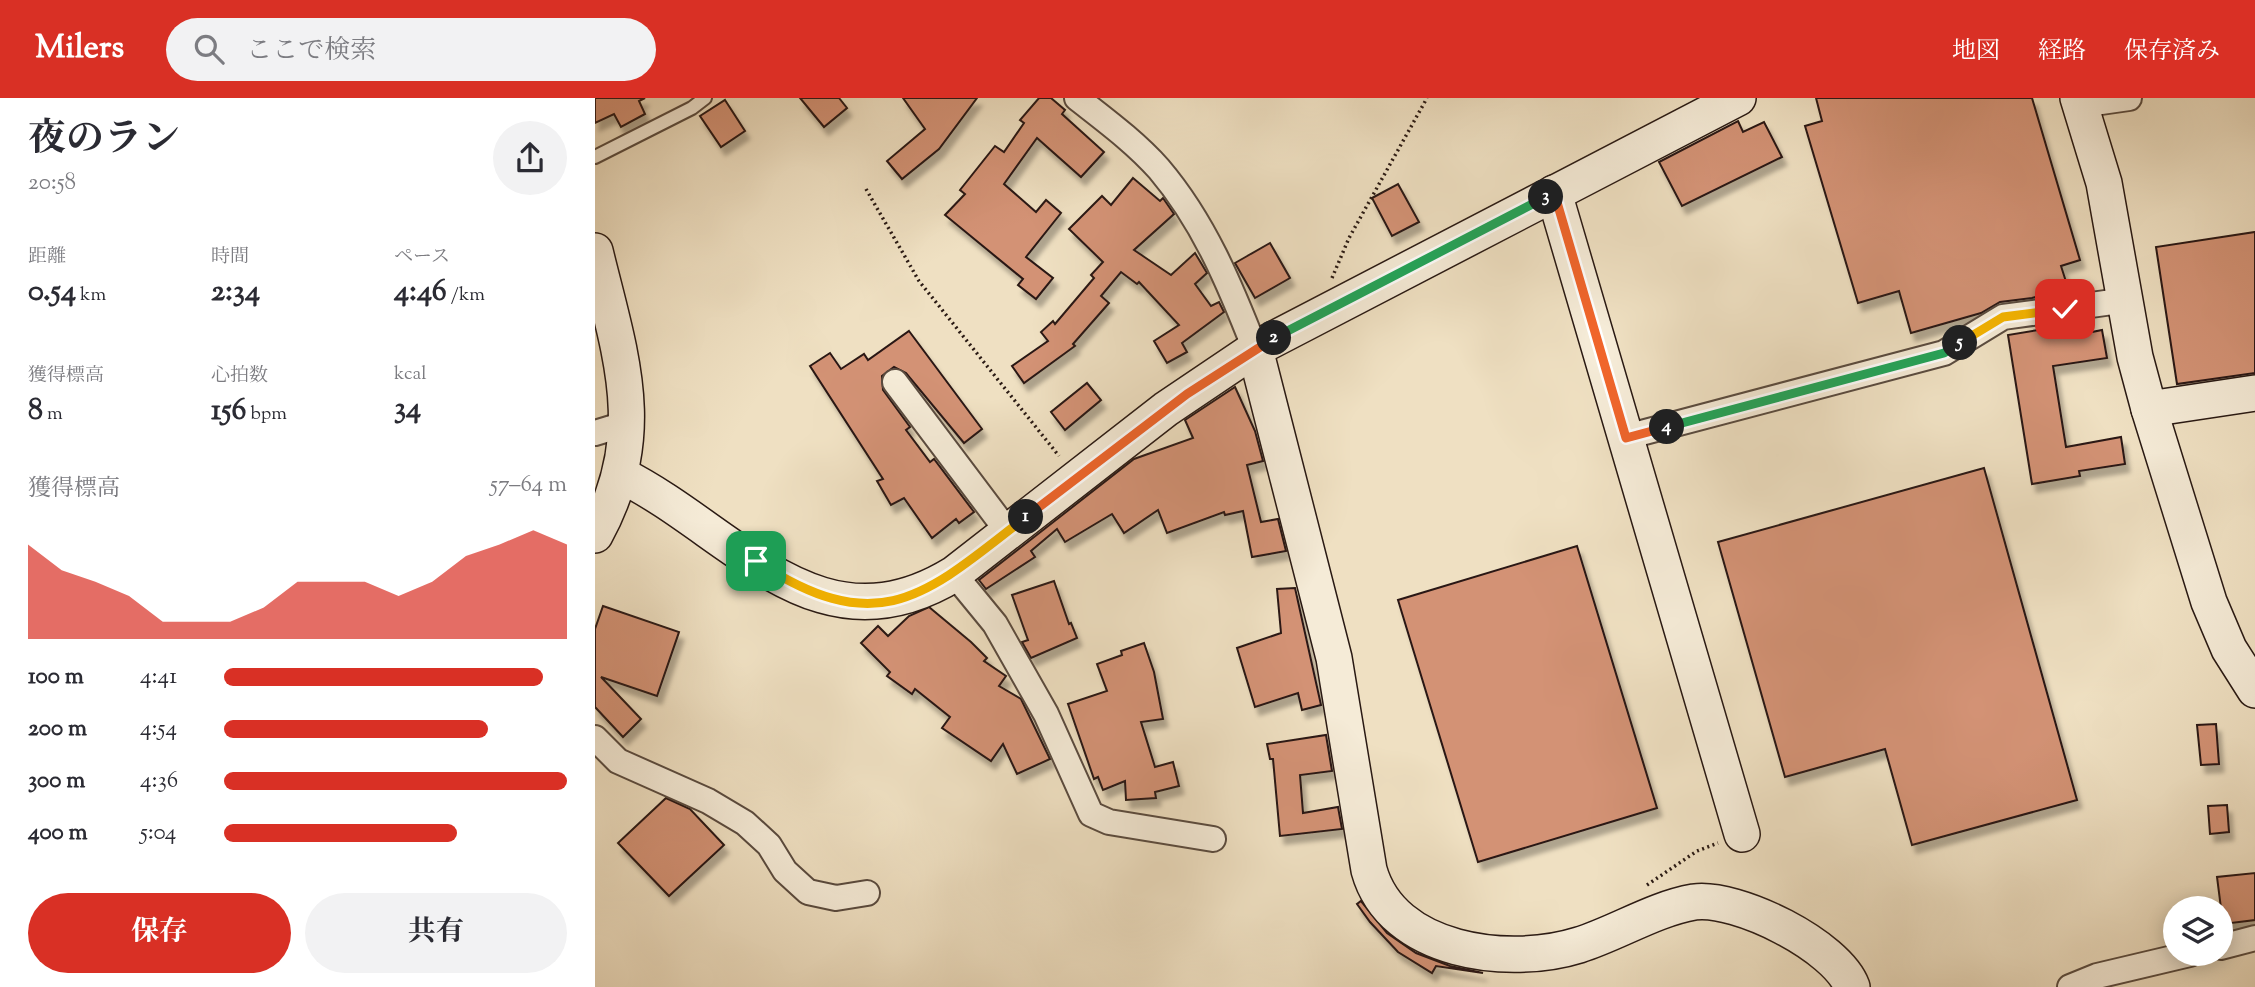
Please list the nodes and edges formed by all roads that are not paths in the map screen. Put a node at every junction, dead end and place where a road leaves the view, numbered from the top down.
1 (705, 98) edge
2 (1738, 98) edge
3 (2129, 98) edge
4 (1080, 99) edge
5 (2079, 102) edge
6 (595, 157) edge
7 (1554, 192) junction
8 (595, 251) edge
9 (2127, 300) junction
10 (1255, 349) junction
11 (895, 382) dead end
12 (2255, 393) edge
13 (2149, 409) junction
14 (628, 422) junction
15 (595, 433) edge
16 (1626, 438) junction
17 (621, 475) junction
18 (1008, 532) junction
19 (595, 535) edge
20 (954, 574) junction
21 (2255, 690) edge
22 (595, 738) edge
23 (1742, 834) dead end
24 (1213, 839) dead end
25 (867, 893) dead end
26 (2255, 938) edge
27 (2233, 944) edge
28 (2163, 960) edge
29 (1852, 987) edge
30 (2070, 987) edge

1 - 6 lane
2 - 7 street
3 - 5 street
4 - 10 street
5 - 9 street
7 - 10 street
7 - 16 street
8 - 14 street
9 - 13 street
9 - 16 street
10 - 18 street
10 - 29 street
11 - 18 street
12 - 13 street
13 - 21 street
14 - 15 street
14 - 17 street
16 - 23 street
17 - 19 street
17 - 20 street
18 - 20 street
20 - 24 street
22 - 25 street
26 - 27 street
28 - 30 street

